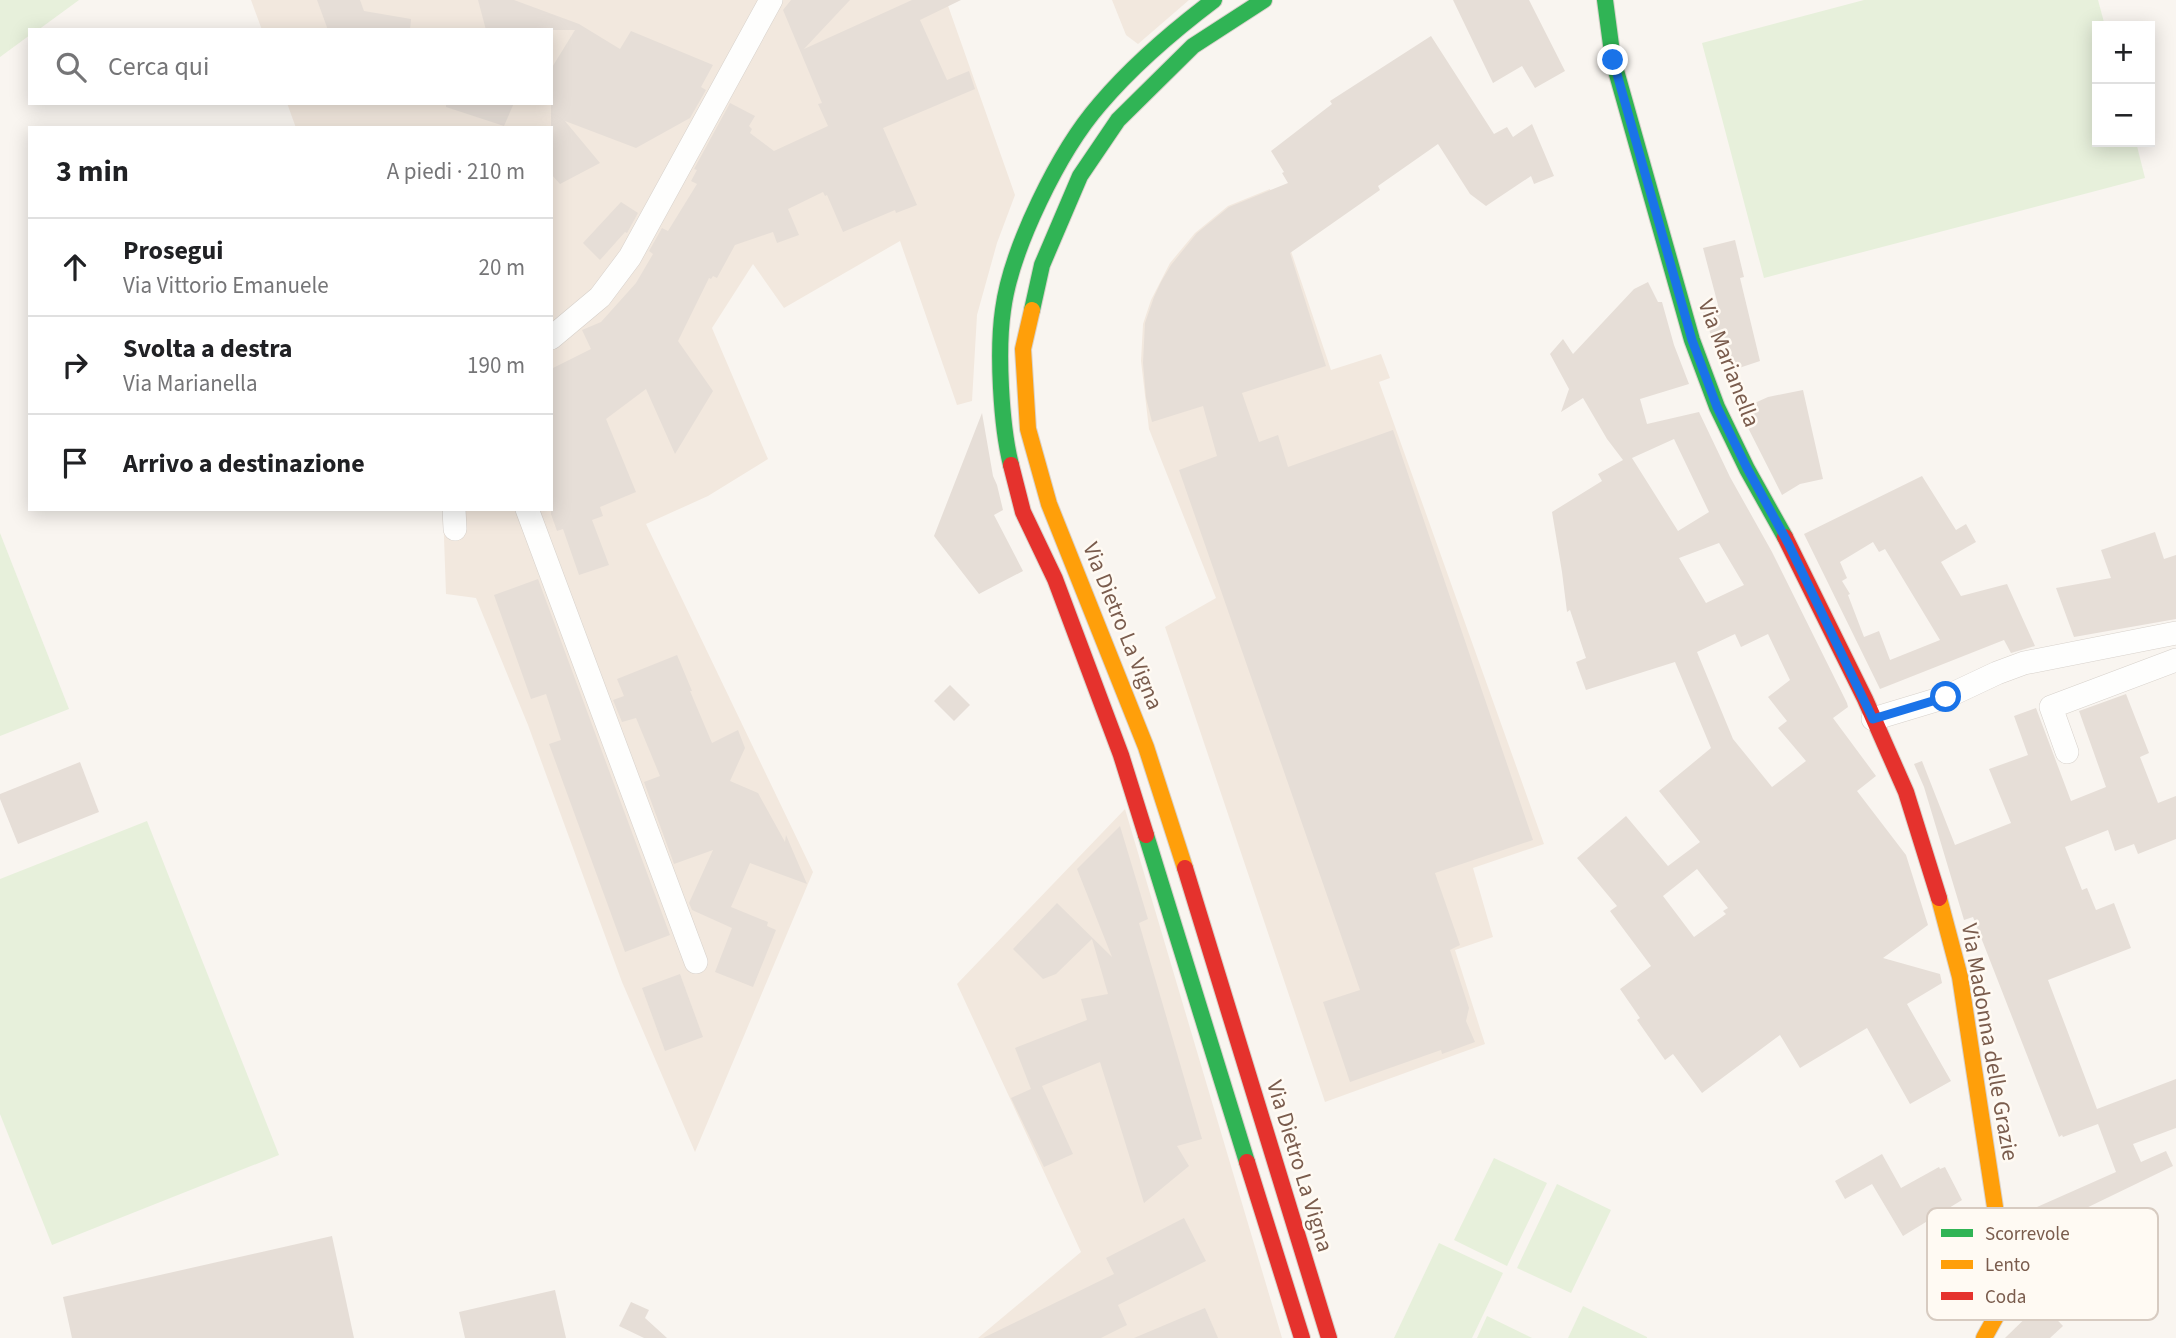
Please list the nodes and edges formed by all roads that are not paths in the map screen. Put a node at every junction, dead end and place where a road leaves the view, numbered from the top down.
1 (771, 0) edge
2 (1214, 0) edge
3 (1264, 0) edge
4 (1605, 0) edge
5 (553, 336) edge
6 (528, 511) edge
7 (2176, 633) edge
8 (2176, 660) edge
9 (1873, 719) junction
10 (2067, 752) dead end
11 (696, 962) dead end
12 (1996, 1208) edge
13 (1994, 1320) edge
14 (1999, 1320) edge
15 (1302, 1338) edge
16 (1329, 1338) edge
17 (1984, 1338) edge
18 (1999, 1338) edge

1 - 5 street
2 - 15 street, Via Dietro La Vigna
3 - 16 street, Via Dietro La Vigna
4 - 9 street, Via Marianella
6 - 11 street
7 - 9 street
8 - 10 street
9 - 12 street, Via Madonna delle Grazie
13 - 17 street, Via Madonna delle Grazie
14 - 18 street

